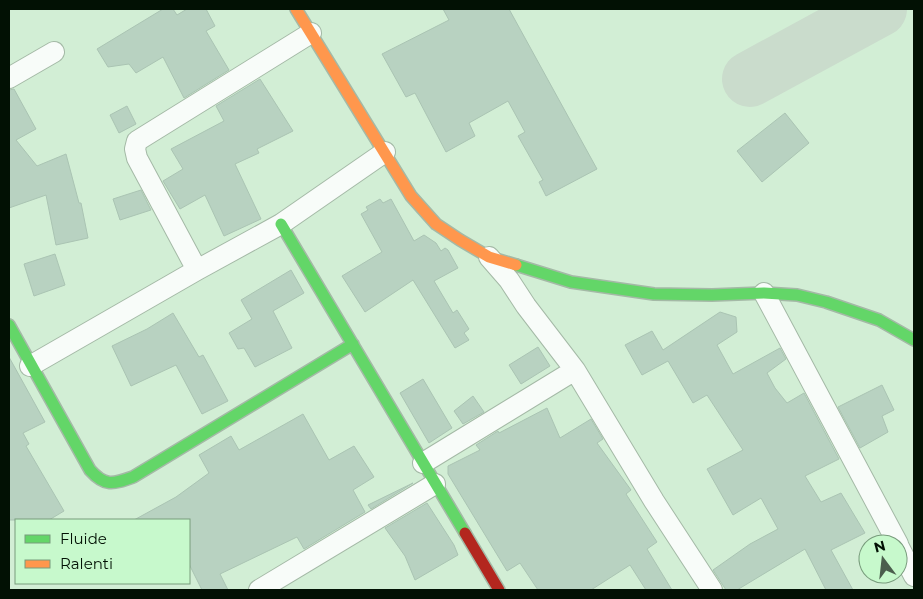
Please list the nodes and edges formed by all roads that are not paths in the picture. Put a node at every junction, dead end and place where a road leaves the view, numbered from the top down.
1 (296, 9) edge
2 (311, 33) junction
3 (54, 52) dead end
4 (9, 78) edge
5 (385, 152) junction
6 (281, 224) junction
7 (489, 257) junction
8 (197, 270) junction
9 (764, 293) junction
10 (9, 325) edge
11 (914, 340) edge
12 (353, 344) junction
13 (30, 366) junction
14 (575, 370) junction
15 (423, 463) junction
16 (435, 484) junction
17 (893, 534) edge
18 (908, 564) edge
19 (914, 576) edge
20 (259, 590) edge
21 (499, 590) edge
22 (712, 590) edge

1 - 2 street
2 - 5 street
2 - 8 street
3 - 4 street
5 - 6 street
5 - 7 street
6 - 8 street
6 - 12 street
7 - 9 street
7 - 14 street
8 - 13 street
9 - 11 street
9 - 17 street
10 - 13 street
12 - 13 street
12 - 15 street
14 - 15 street
14 - 22 street
15 - 16 street
16 - 20 street
16 - 21 street
18 - 19 street

